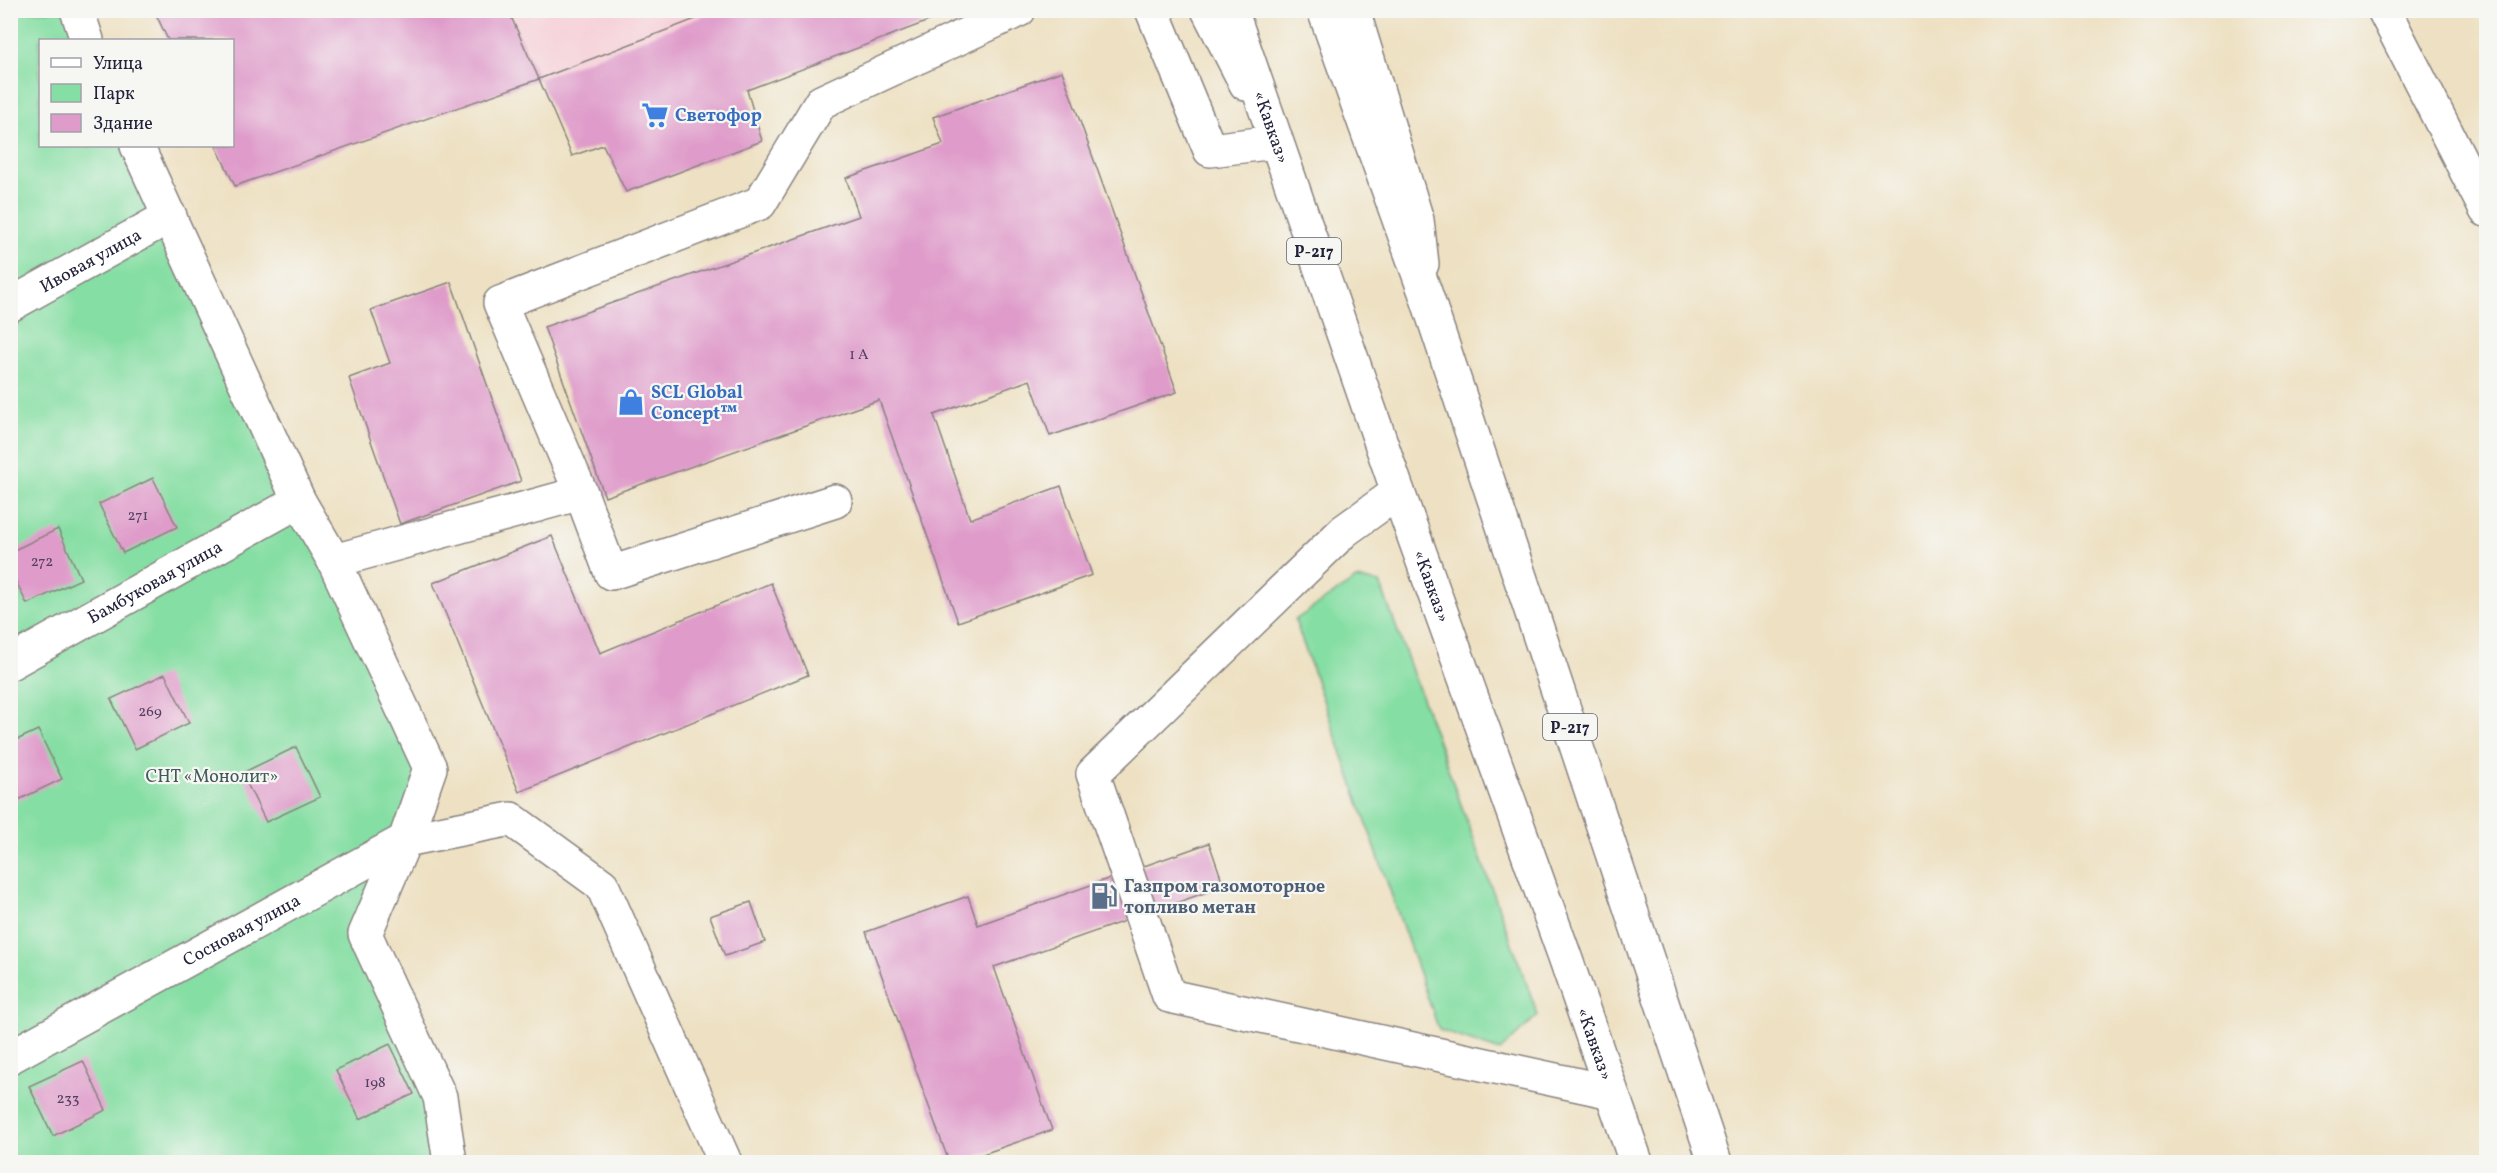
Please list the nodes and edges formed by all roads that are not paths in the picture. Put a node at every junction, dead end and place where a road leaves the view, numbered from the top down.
1 (77, 10) edge
2 (1019, 10) edge
3 (1152, 10) edge
4 (1209, 10) edge
5 (1231, 10) edge
6 (1324, 10) edge
7 (1353, 10) edge
8 (2384, 10) edge
9 (87, 39) edge
10 (1275, 142) junction
11 (137, 147) edge
12 (2487, 210) edge
13 (170, 216) junction
14 (1425, 292) junction
15 (10, 305) edge
16 (1398, 492) junction
17 (581, 493) junction
18 (299, 501) junction
19 (836, 501) dead end
20 (334, 561) junction
21 (10, 663) edge
22 (405, 840) junction
23 (10, 1057) edge
24 (1611, 1092) junction
25 (1627, 1157) edge
26 (450, 1162) edge
27 (725, 1162) edge
28 (1715, 1162) edge

1 - 9 main road
2 - 17 main road
3 - 10 main road
4 - 10 main road
5 - 10 main road, «Кавказ» / Р-217
6 - 14 main road, Р-217
7 - 14 main road
8 - 12 main road
10 - 16 main road, «Кавказ» / Р-217
11 - 13 main road
13 - 15 main road, Ивовая улица
13 - 18 main road
14 - 28 main road, Р-217
16 - 24 main road, «Кавказ» / Р-217
16 - 24 main road
17 - 19 main road
17 - 20 main road
18 - 20 main road
18 - 21 main road, Бамбуковая улица
20 - 22 main road
22 - 23 main road, Сосновая улица
22 - 26 main road
22 - 27 main road, Сосновая улица
24 - 25 main road, «Кавказ» / Р-217

